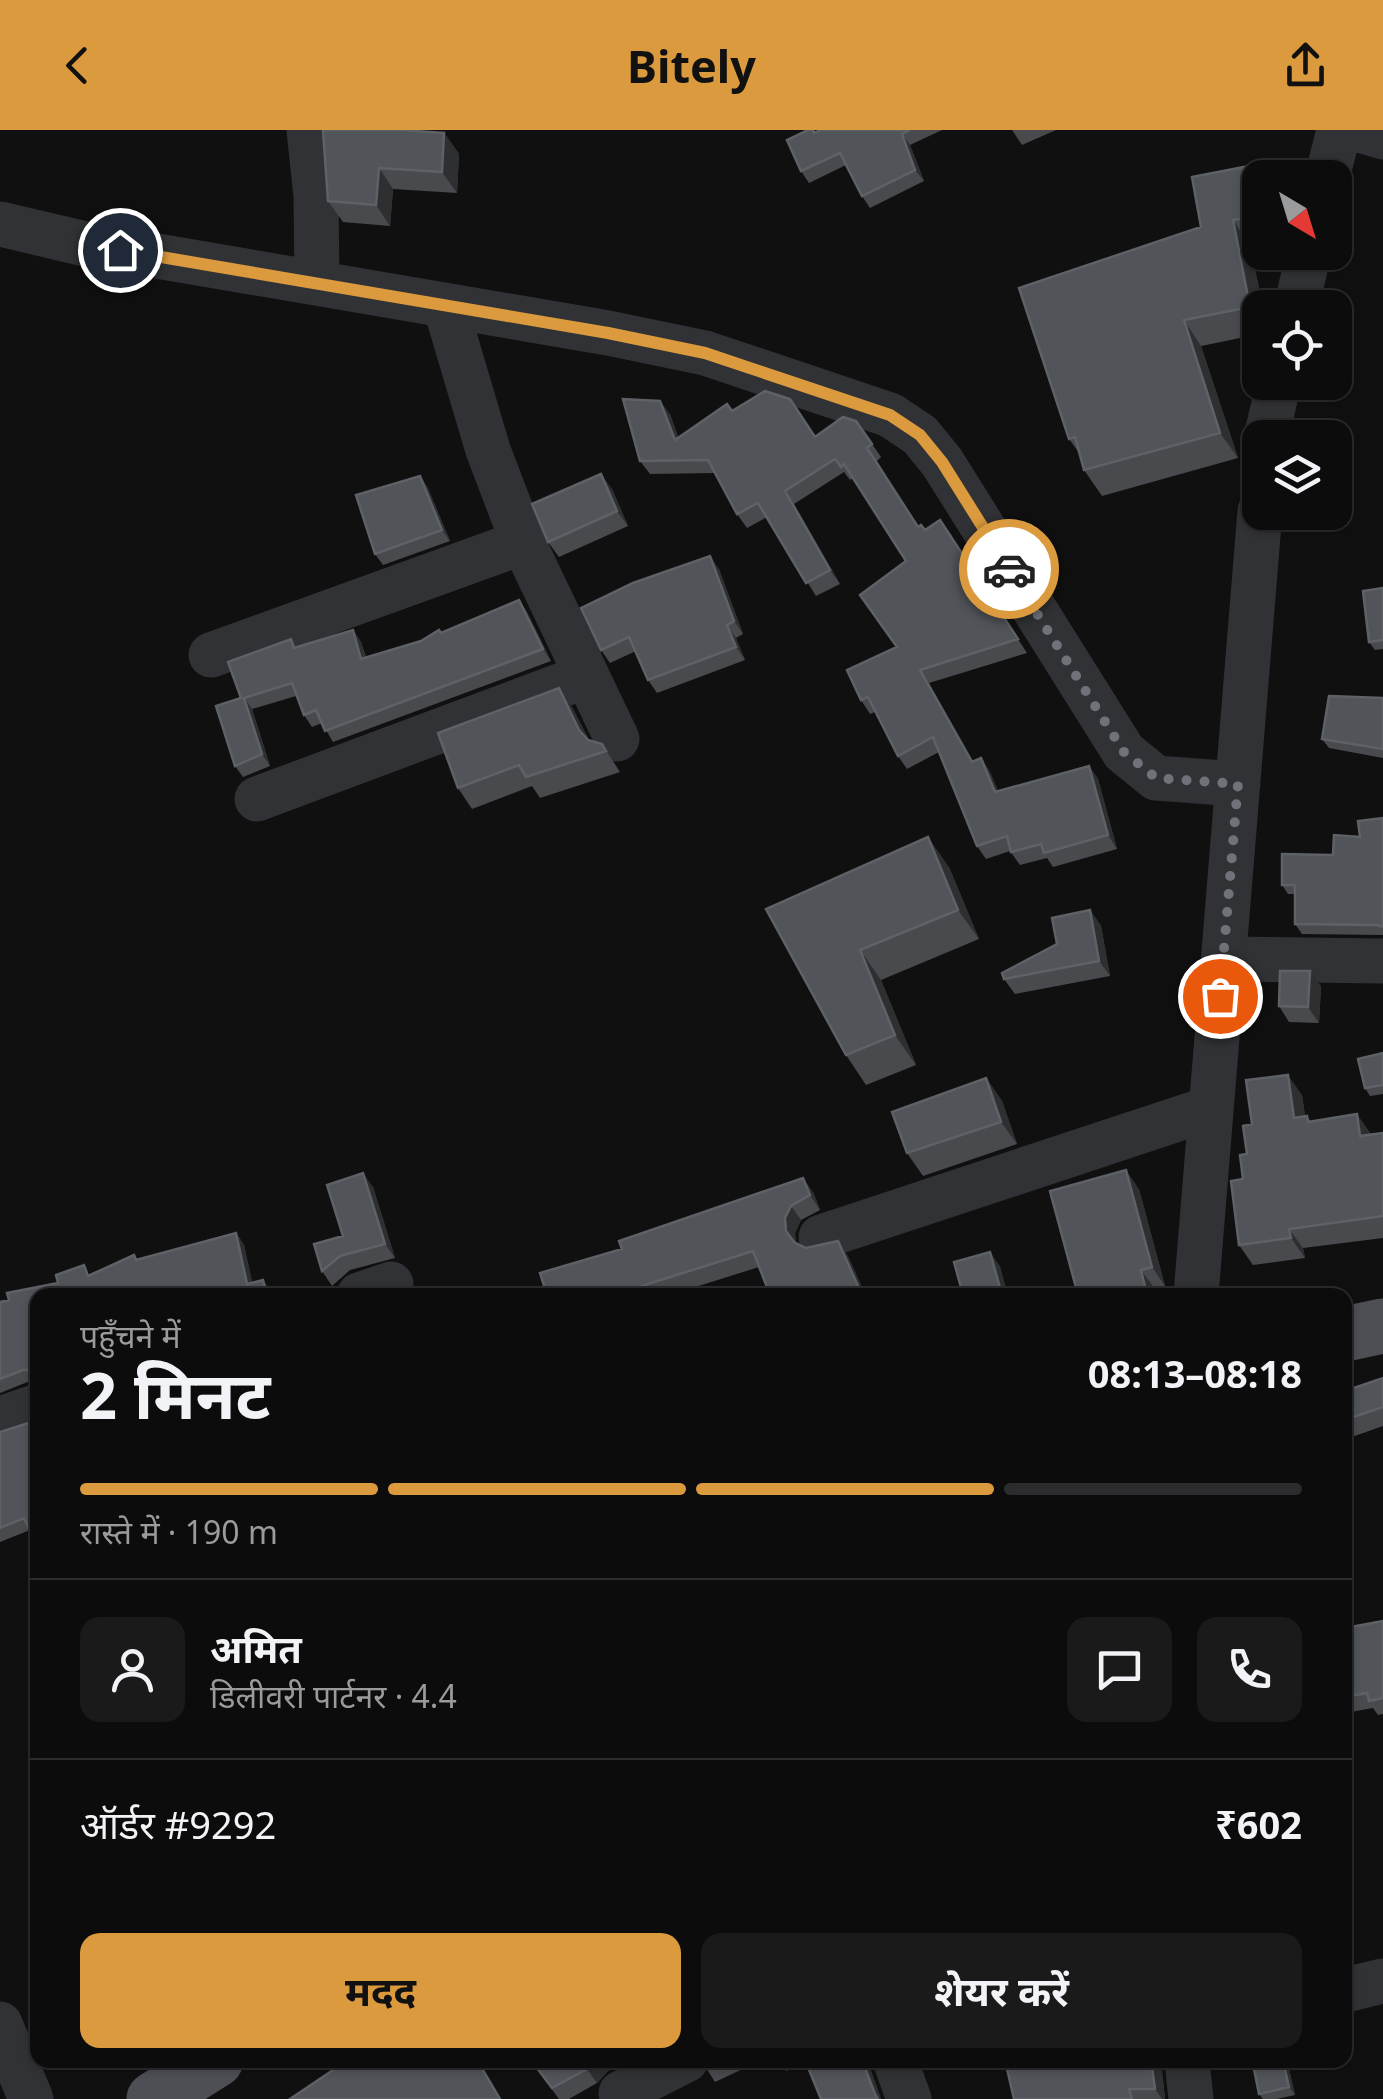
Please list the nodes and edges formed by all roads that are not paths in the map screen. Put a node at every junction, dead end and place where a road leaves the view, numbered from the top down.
1 (309, 130) edge
2 (1339, 130) edge
3 (1359, 130) edge
4 (1383, 136) edge
5 (1332, 160) edge
6 (0, 224) edge
7 (316, 283) junction
8 (445, 305) junction
9 (1258, 530) edge
10 (523, 542) junction
11 (211, 655) dead end
12 (586, 676) junction
13 (616, 739) dead end
14 (1238, 784) junction
15 (257, 799) dead end
16 (1224, 959) junction
17 (1383, 961) edge
18 (1212, 1108) junction
19 (821, 1237) dead end
20 (1197, 1288) edge
21 (1383, 1326) edge
22 (1352, 1333) edge
23 (30, 1409) edge
24 (0, 1418) edge
25 (1383, 1981) edge
26 (1352, 1988) edge
27 (0, 2024) edge
28 (203, 2068) edge
29 (670, 2068) edge
30 (898, 2068) edge
31 (1188, 2068) edge
32 (621, 2093) dead end
33 (30, 2099) edge
34 (154, 2099) edge
35 (909, 2099) edge
36 (1191, 2099) edge

1 - 7 street
2 - 5 street
3 - 4 street
6 - 7 street
7 - 8 street
8 - 10 street
8 - 14 street
9 - 14 street
10 - 11 street
10 - 12 street
12 - 13 street
12 - 15 street
14 - 16 street
16 - 17 street
16 - 18 street
18 - 19 street
18 - 20 street
21 - 22 main road
23 - 24 street
25 - 26 street
27 - 33 street
28 - 34 main road
29 - 32 street
30 - 35 street
31 - 36 street

